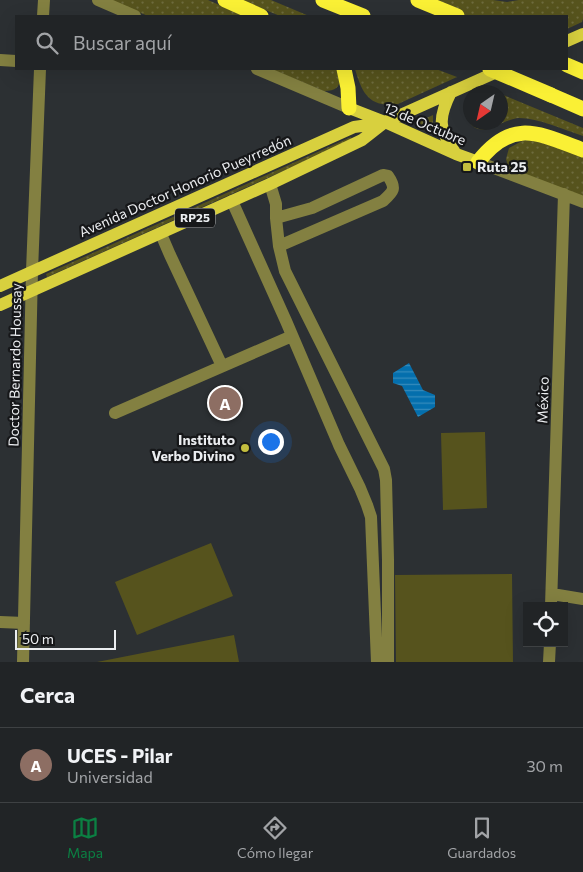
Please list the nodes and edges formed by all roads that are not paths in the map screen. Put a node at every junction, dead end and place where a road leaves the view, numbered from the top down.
1 (44, 0) edge
2 (98, 0) edge
3 (226, 0) edge
4 (323, 0) edge
5 (418, 0) edge
6 (43, 15) edge
7 (133, 15) edge
8 (259, 15) edge
9 (361, 15) edge
10 (455, 15) edge
11 (583, 34) edge
12 (568, 41) edge
13 (0, 60) edge
14 (15, 61) edge
15 (568, 65) edge
16 (40, 70) edge
17 (259, 70) edge
18 (344, 70) edge
19 (492, 70) edge
20 (502, 70) edge
21 (583, 72) edge
22 (450, 92) junction
23 (348, 108) junction
24 (583, 109) edge
25 (385, 122) junction
26 (583, 150) edge
27 (456, 154) junction
28 (478, 162) junction
29 (270, 184) junction
30 (564, 194) junction
31 (232, 201) junction
32 (583, 202) edge
33 (276, 218) junction
34 (161, 234) junction
35 (279, 246) junction
36 (32, 271) junction
37 (0, 286) edge
38 (31, 292) junction
39 (0, 305) edge
40 (292, 336) junction
41 (222, 366) junction
42 (115, 412) dead end
43 (583, 599) edge
44 (552, 600) edge
45 (0, 622) edge
46 (24, 623) junction
47 (550, 647) edge
48 (23, 662) edge
49 (377, 662) edge
50 (388, 662) edge
51 (549, 662) edge

1 - 6 street
2 - 7 street
3 - 8 highway
4 - 9 highway
5 - 10 highway
11 - 12 main road
13 - 14 street
15 - 21 highway
16 - 36 street, Doctor Bernardo Houssay
17 - 23 street, 12 de Octubre
18 - 23 highway
19 - 24 highway, bridge
20 - 22 main road, Avenida Doctor Honorio Pueyrredón / RP25
22 - 25 main road, Avenida Doctor Honorio Pueyrredón / RP25
22 - 27 main road
23 - 25 main road, 12 de Octubre
25 - 27 main road, 12 de Octubre
25 - 29 main road, Avenida Doctor Honorio Pueyrredón / RP25
25 - 36 main road, Avenida Doctor Honorio Pueyrredón / RP25
26 - 28 highway
27 - 28 main road, 12 de Octubre
28 - 30 street, 12 de Octubre
29 - 31 main road, Avenida Doctor Honorio Pueyrredón / RP25
29 - 33 street
30 - 32 street, 12 de Octubre
30 - 44 street, México
31 - 34 main road, Avenida Doctor Honorio Pueyrredón / RP25
31 - 40 street
33 - 35 street
33 - 35 street
34 - 38 main road, Avenida Doctor Honorio Pueyrredón / RP25
34 - 41 street
35 - 50 street
36 - 37 main road, Avenida Doctor Honorio Pueyrredón / RP25
36 - 38 street, Doctor Bernardo Houssay
38 - 39 main road, Avenida Doctor Honorio Pueyrredón / RP25
38 - 46 street, Doctor Bernardo Houssay
40 - 41 street
40 - 49 street
41 - 42 street
43 - 44 street
45 - 46 street
46 - 48 street, Doctor Bernardo Houssay
47 - 51 street

